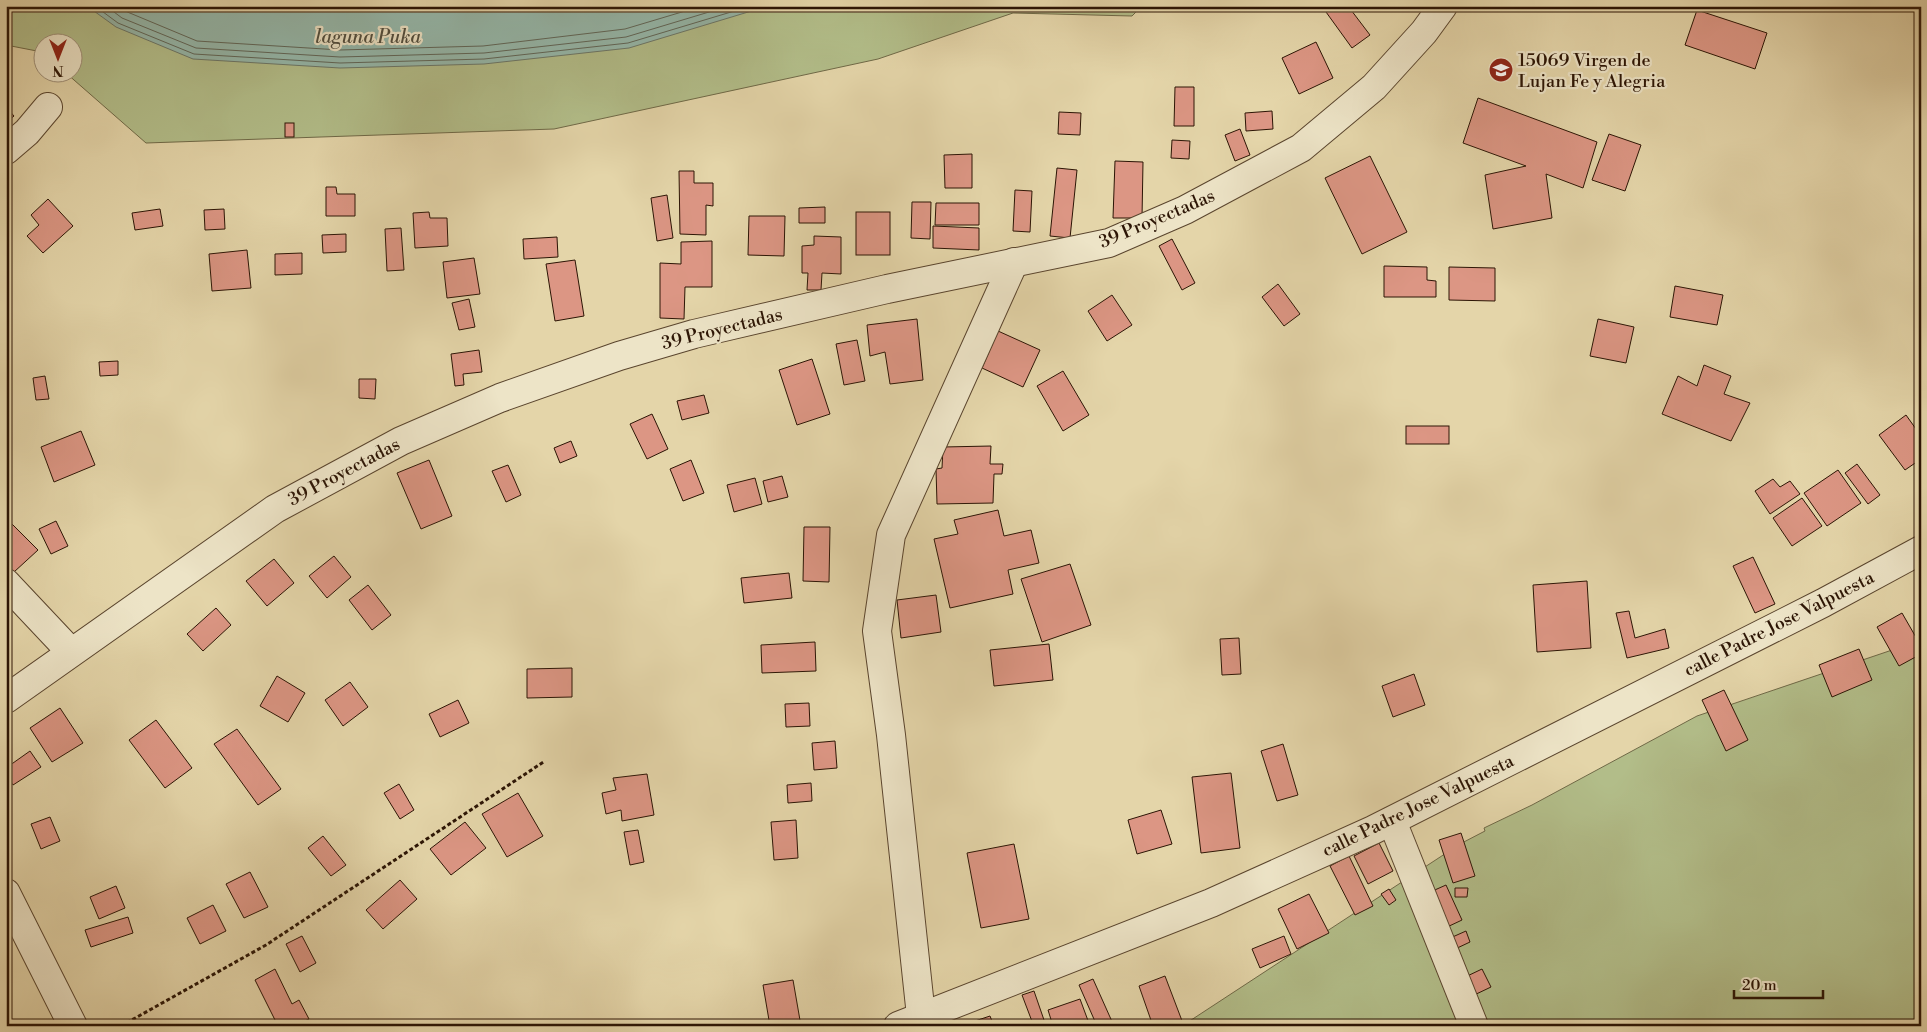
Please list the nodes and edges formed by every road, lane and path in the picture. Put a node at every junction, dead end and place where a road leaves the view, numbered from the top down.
1 (1443, 6) edge
2 (48, 107) dead end
3 (6, 150) edge
4 (1014, 262) junction
5 (1921, 550) edge
6 (6, 583) edge
7 (71, 652) junction
8 (6, 699) edge
9 (544, 761) dead end
10 (1392, 820) junction
11 (6, 893) edge
12 (910, 1021) edge
13 (73, 1026) edge
14 (121, 1026) edge
15 (1474, 1026) edge

1 - 4 street, 39 Proyectadas
2 - 3 street
4 - 7 street, 39 Proyectadas
4 - 12 street
5 - 10 street, calle Padre Jose Valpuesta
6 - 7 street
7 - 8 street, 39 Proyectadas
9 - 14 path
10 - 12 street, calle Padre Jose Valpuesta
10 - 15 street
11 - 13 street

